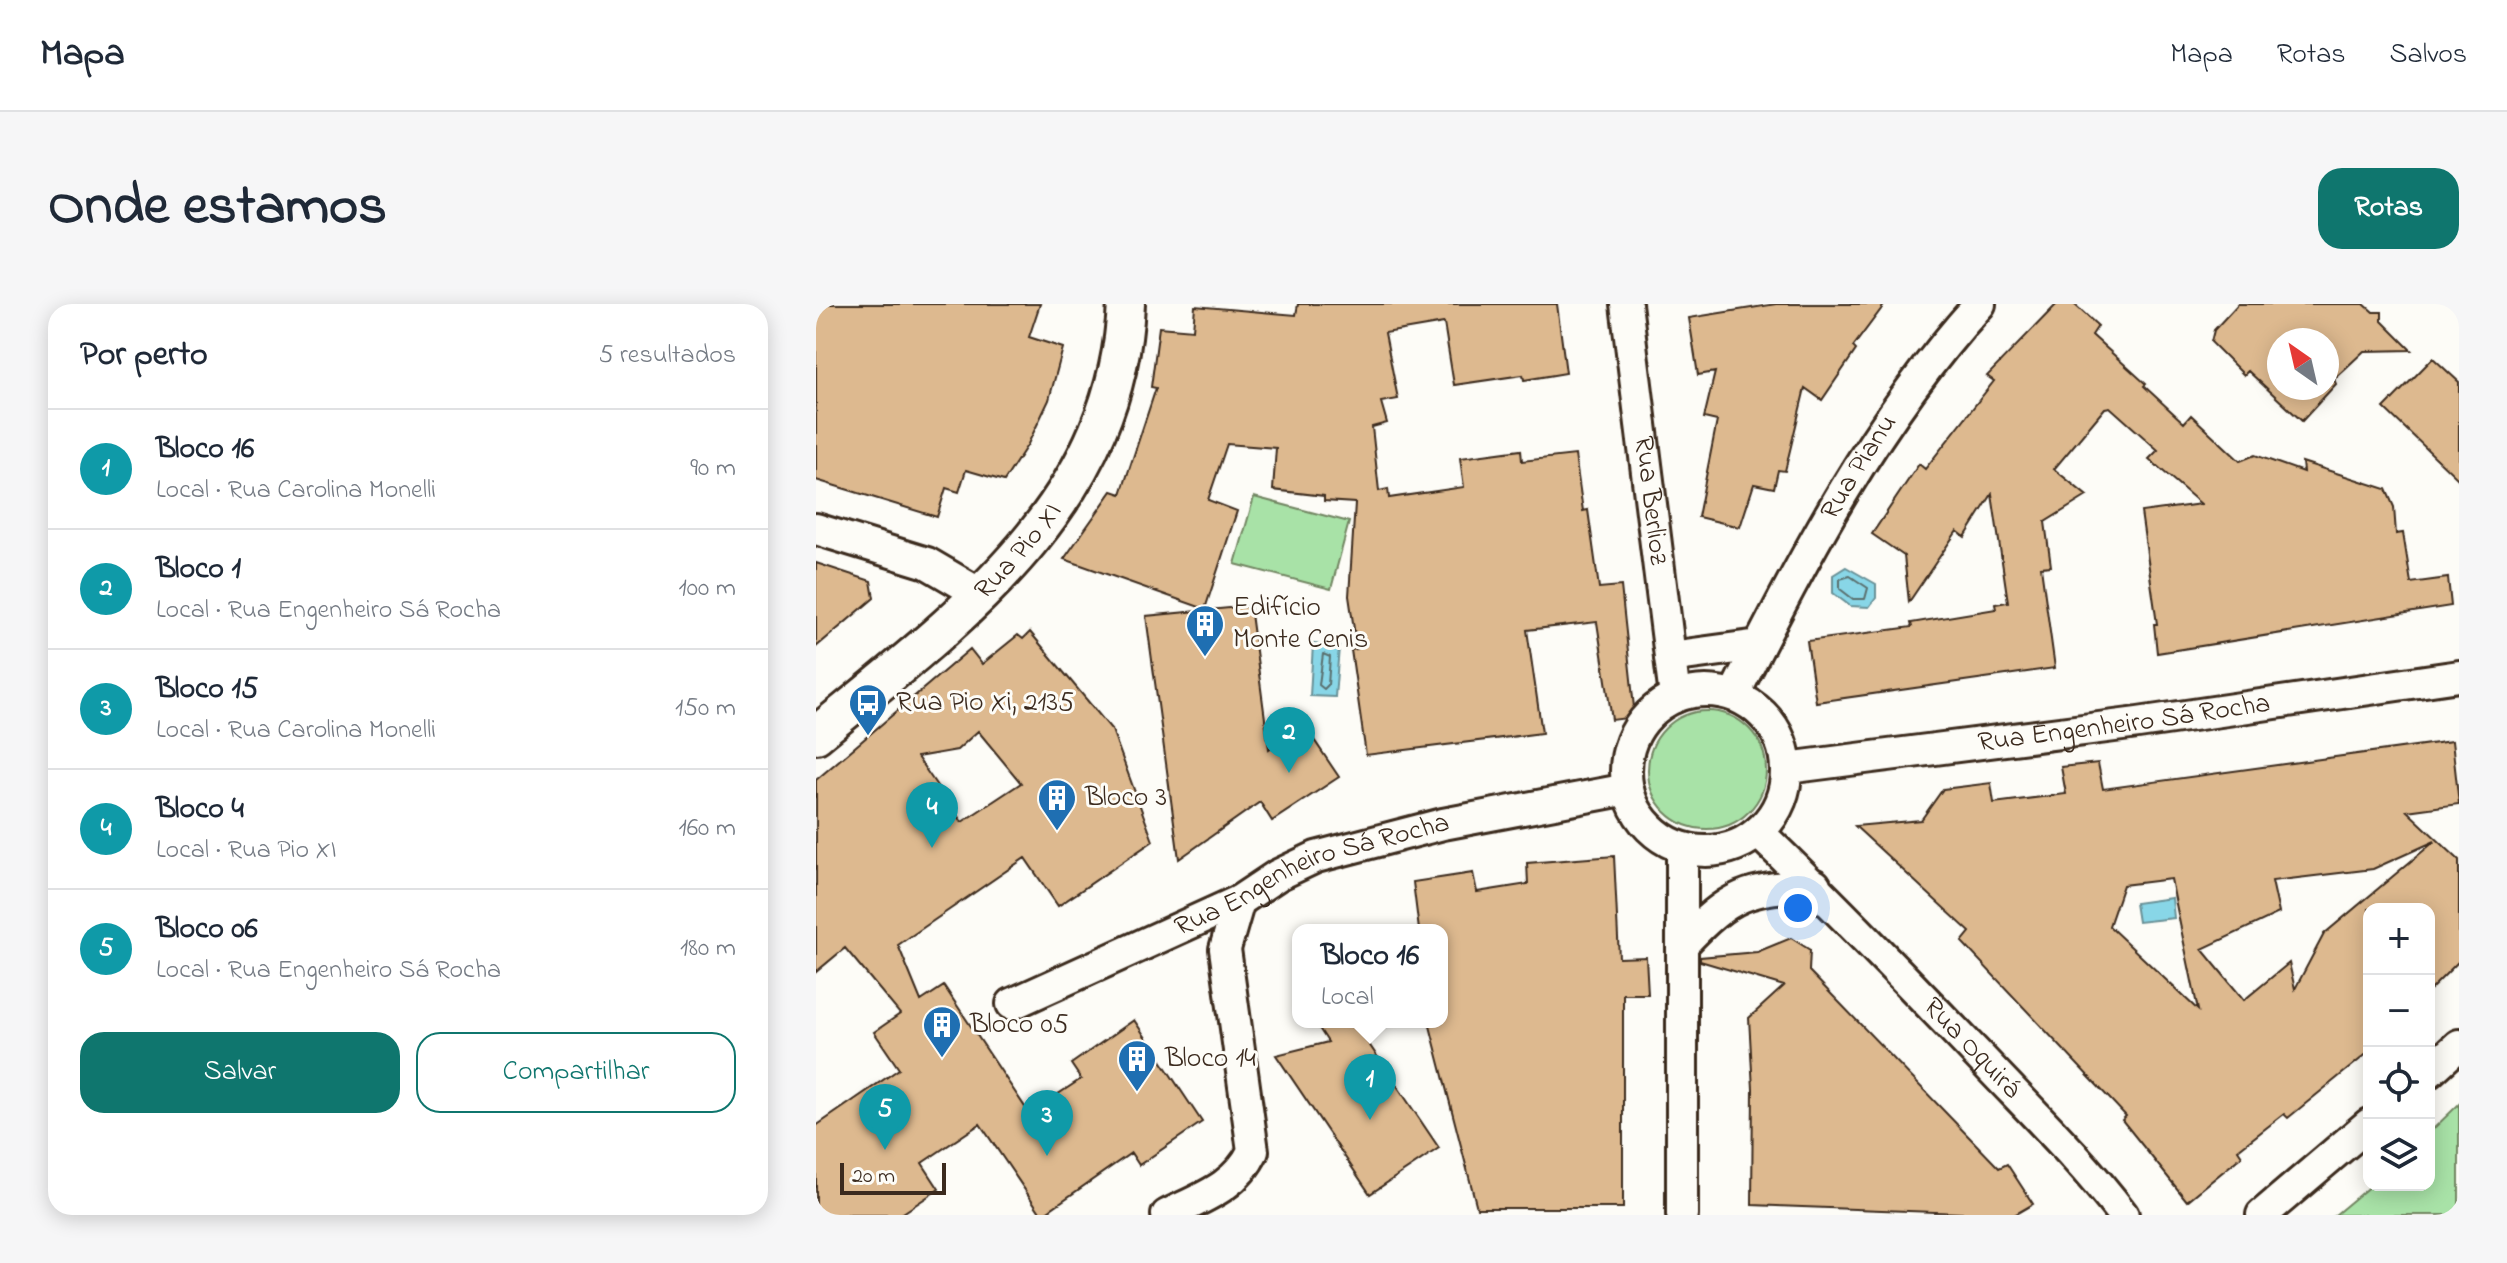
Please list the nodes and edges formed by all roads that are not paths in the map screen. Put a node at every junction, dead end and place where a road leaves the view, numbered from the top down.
1 (1126, 304) edge
2 (1626, 304) edge
3 (1980, 304) edge
4 (816, 529) edge
5 (980, 594) junction
6 (1759, 645) junction
7 (1670, 657) junction
8 (2459, 676) edge
9 (1734, 695) junction
10 (1675, 697) junction
11 (816, 735) edge
12 (1787, 768) junction
13 (1628, 789) junction
14 (1758, 832) junction
15 (1682, 848) junction
16 (1815, 885) junction
17 (1239, 901) junction
18 (1684, 943) junction
19 (1012, 1004) dead end
20 (2459, 1045) edge
21 (2435, 1067) edge
22 (2363, 1129) edge
23 (1167, 1215) edge
24 (1682, 1215) edge
25 (2123, 1215) edge
26 (2262, 1215) edge

1 - 5 street, Rua Pio XI
2 - 7 street, Rua Berlioz
3 - 6 street, Rua Pianu
4 - 5 street
5 - 11 street, Rua Pio XI
6 - 7 street
6 - 9 street, Rua Pianu
7 - 10 street, Rua Berlioz
8 - 12 street, Rua Engenheiro Sá Rocha
9 - 10 street
9 - 12 street
10 - 13 street
12 - 14 street
13 - 15 street
13 - 17 street, Rua Engenheiro Sá Rocha
14 - 15 street
14 - 16 street, Rua Oquirá
15 - 18 street
16 - 18 street
16 - 25 street, Rua Oquirá
17 - 19 street, Rua Engenheiro Sá Rocha
17 - 23 street
18 - 24 street
20 - 21 street
22 - 26 street

